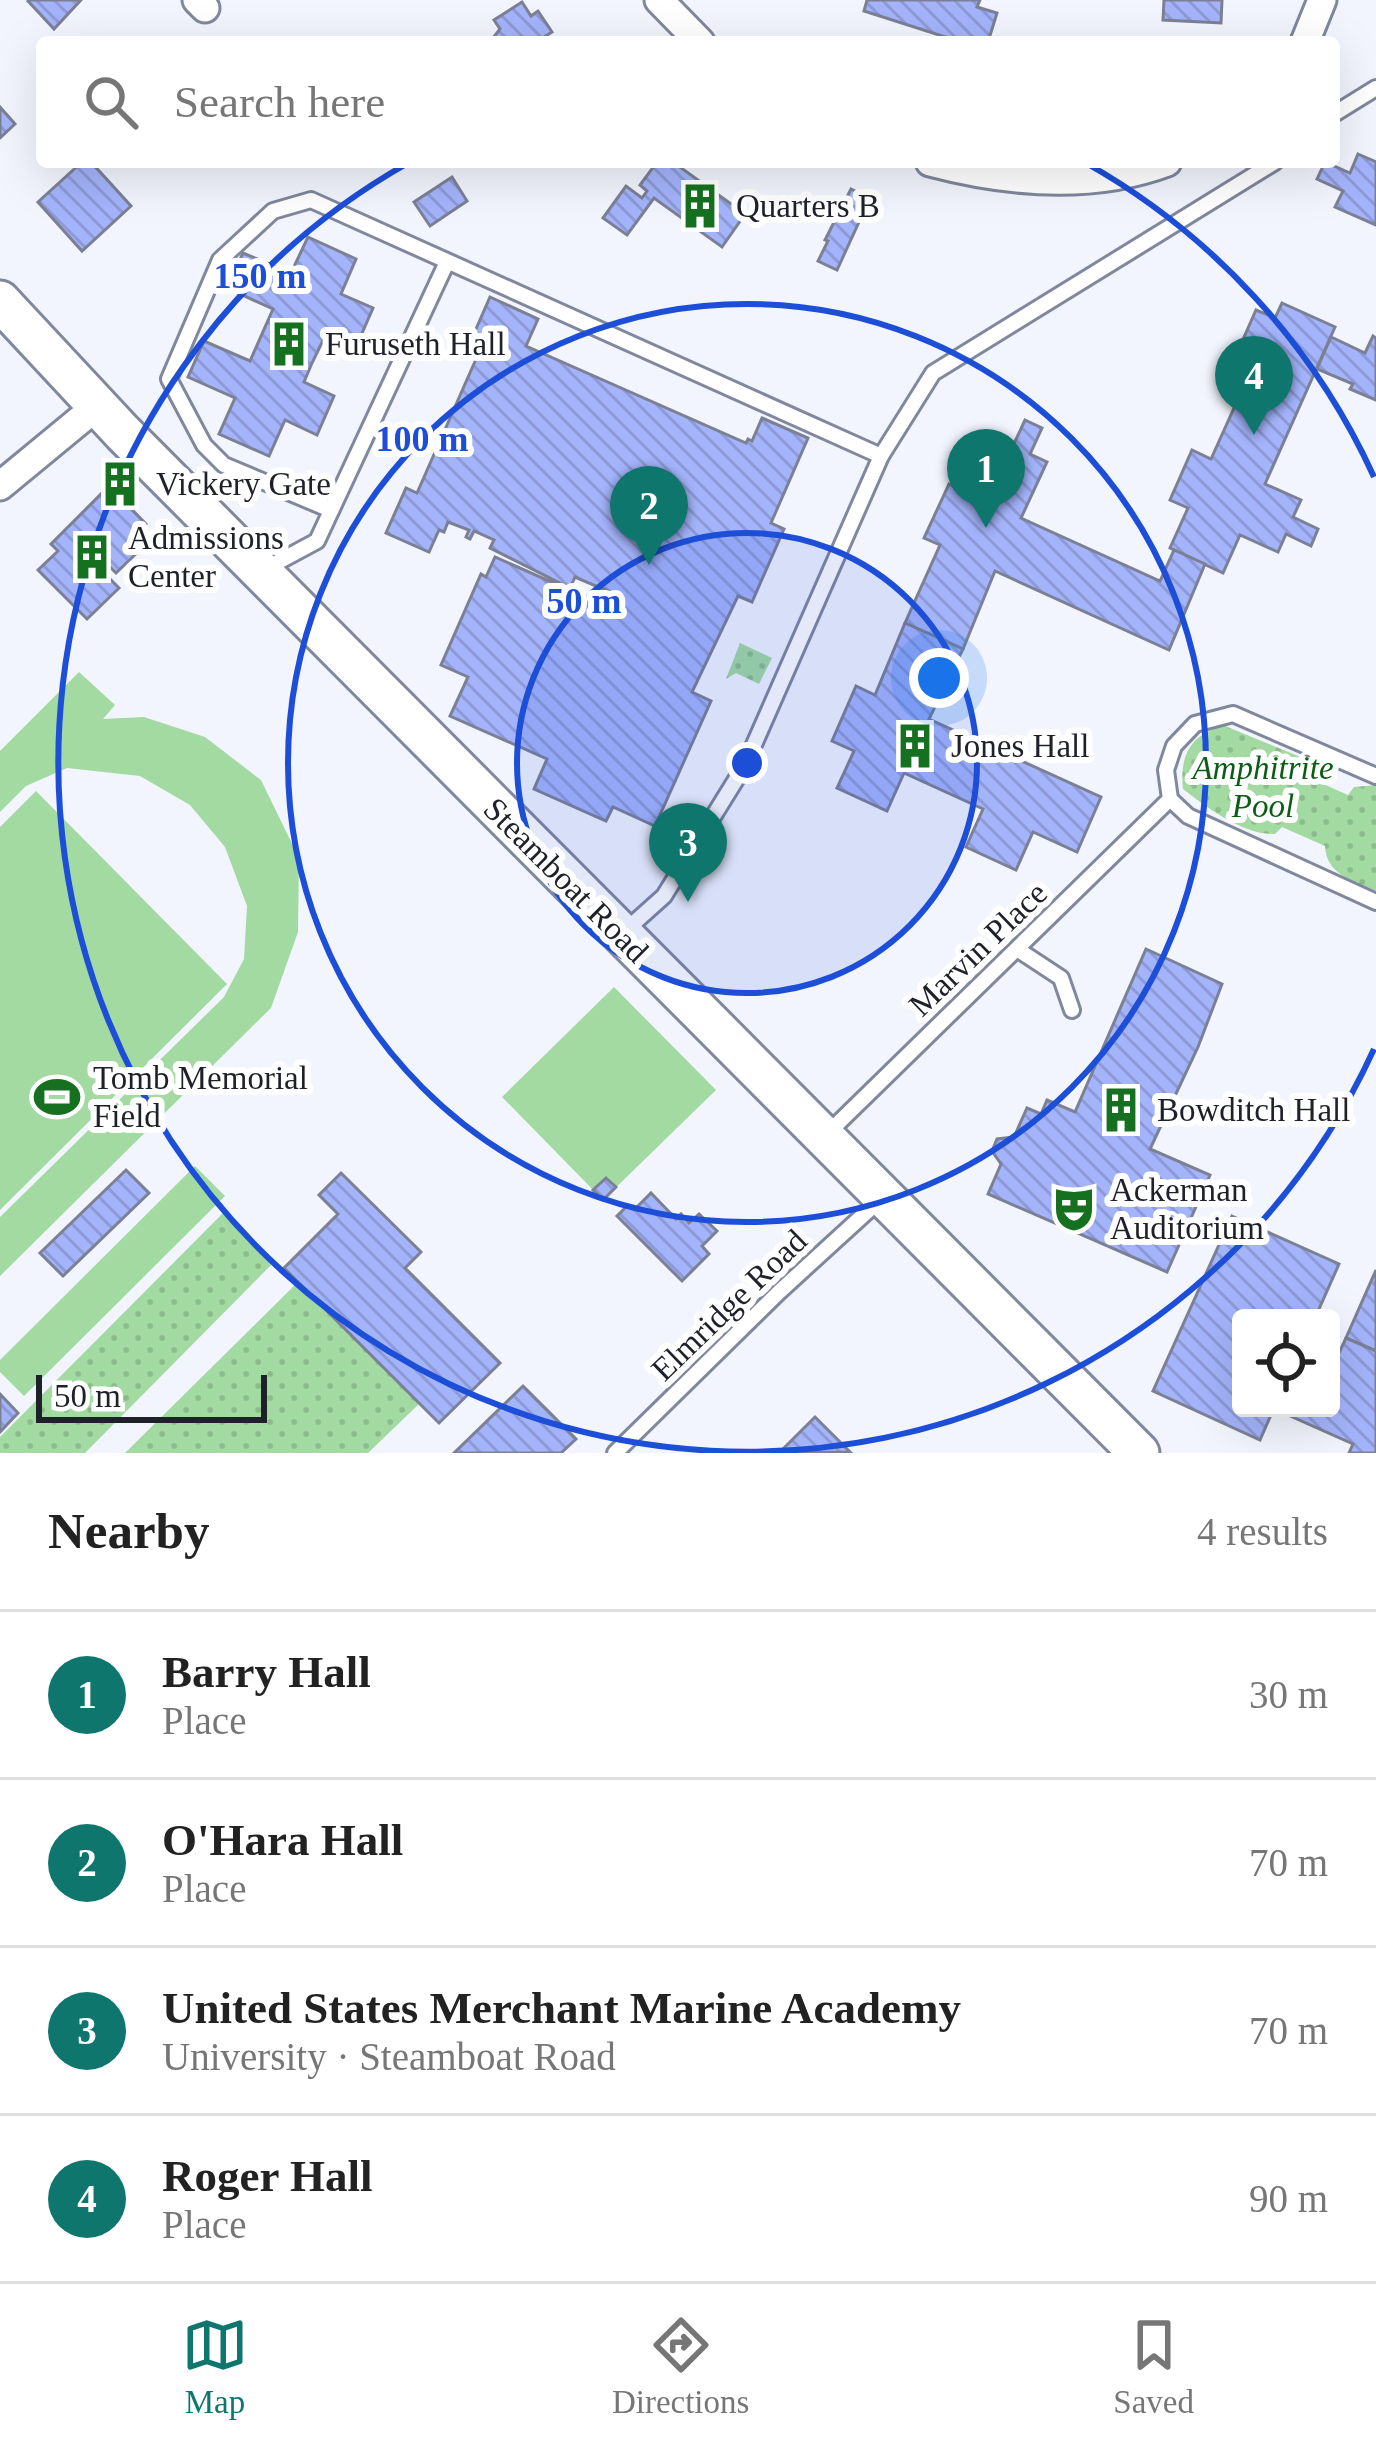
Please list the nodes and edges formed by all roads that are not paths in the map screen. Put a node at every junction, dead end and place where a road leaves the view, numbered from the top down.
1 (659, 0) edge
2 (1322, 0) edge
3 (694, 36) edge
4 (1307, 36) edge
5 (1376, 88) edge
6 (1340, 111) edge
7 (956, 168) edge
8 (1140, 168) edge
9 (1265, 168) edge
10 (447, 262) junction
11 (0, 301) edge
12 (98, 406) junction
13 (881, 456) junction
14 (0, 486) edge
15 (331, 510) junction
16 (263, 570) junction
17 (1376, 776) edge
18 (1170, 799) junction
19 (1376, 902) edge
20 (621, 935) junction
21 (1017, 949) junction
22 (1072, 1010) dead end
23 (823, 1138) junction
24 (882, 1198) junction
25 (615, 1453) edge
26 (1139, 1453) edge

1 - 3 street
2 - 4 street
5 - 6 lane
7 - 8 street
9 - 13 lane
10 - 13 lane
10 - 15 lane
10 - 15 lane
11 - 12 street, Steamboat Road
12 - 14 street
12 - 16 street, Steamboat Road
13 - 20 lane
15 - 16 lane
16 - 20 street, Steamboat Road
17 - 18 lane
18 - 19 lane
18 - 21 lane, Marvin Place
20 - 23 street, Steamboat Road
21 - 22 lane
21 - 23 lane, Marvin Place
23 - 24 street, Steamboat Road
24 - 25 lane, Elmridge Road
24 - 26 street, Steamboat Road

